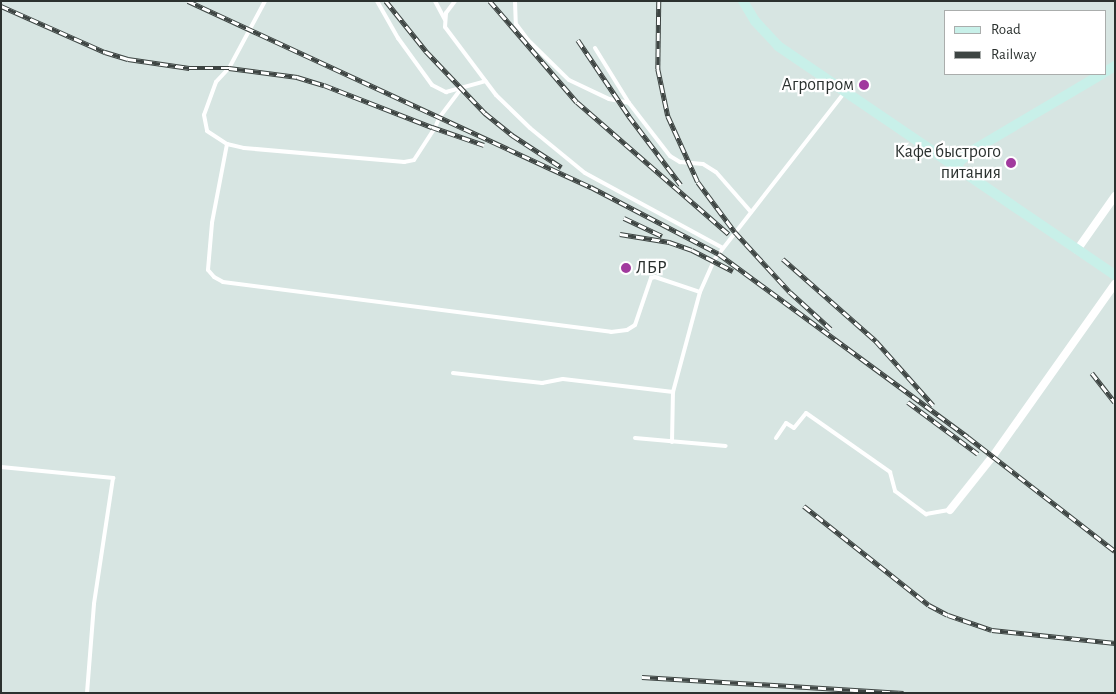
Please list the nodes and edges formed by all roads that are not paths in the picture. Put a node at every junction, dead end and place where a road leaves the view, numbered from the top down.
1 (265, 1) edge
2 (377, 1) edge
3 (435, 1) edge
4 (455, 1) edge
5 (515, 1) edge
6 (743, 1) edge
7 (445, 20) junction
8 (595, 48) dead end
9 (1100, 75) edge
10 (486, 81) junction
11 (461, 89) junction
12 (846, 91) junction
13 (629, 103) junction
14 (227, 144) junction
15 (955, 166) junction
16 (1115, 196) edge
17 (751, 212) junction
18 (724, 248) junction
19 (1077, 250) junction
20 (1115, 275) edge
21 (1115, 284) edge
22 (700, 292) junction
23 (453, 373) dead end
24 (674, 392) junction
25 (635, 438) dead end
26 (776, 438) dead end
27 (672, 442) junction
28 (726, 446) dead end
29 (1, 467) edge
30 (950, 510) joint
31 (87, 693) edge

1 - 14 lane
2 - 11 lane
3 - 7 lane
4 - 7 lane
5 - 13 lane
6 - 12 main road
7 - 10 lane
8 - 13 lane
9 - 15 main road
10 - 11 lane
10 - 18 lane
11 - 14 lane
12 - 15 main road
12 - 17 lane
13 - 17 lane
14 - 22 lane
15 - 19 main road
16 - 19 street
17 - 18 lane
18 - 22 lane
19 - 20 main road
21 - 30 street
22 - 24 lane
23 - 24 lane
24 - 27 lane
25 - 27 lane
26 - 30 lane
27 - 28 lane
29 - 31 lane

